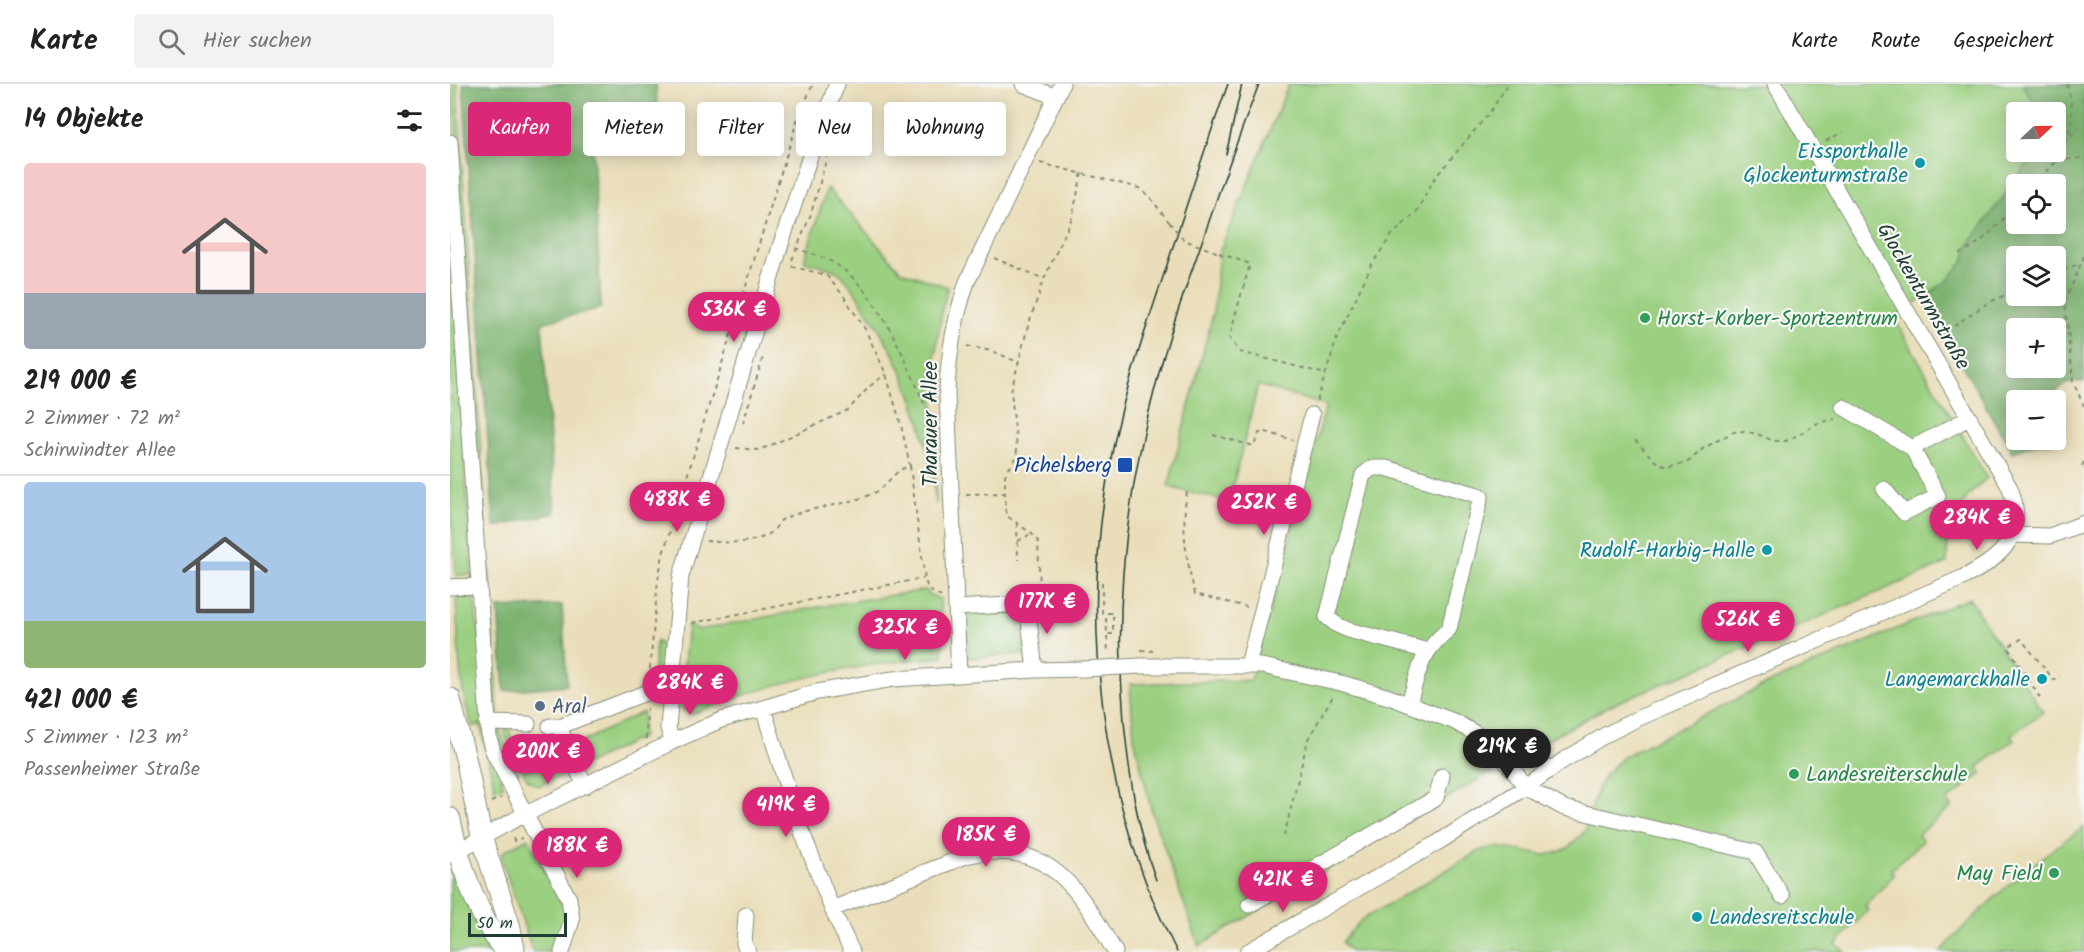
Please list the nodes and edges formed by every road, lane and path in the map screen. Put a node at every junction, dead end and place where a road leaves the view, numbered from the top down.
1 (813, 84) edge
2 (837, 84) edge
3 (1023, 84) edge
4 (1508, 84) edge
5 (1775, 84) edge
6 (2067, 84) edge
7 (1059, 90) edge
8 (2084, 123) edge
9 (1843, 132) dead end
10 (2067, 138) joint
11 (1826, 141) dead end
12 (450, 142) edge
13 (827, 156) edge
14 (2084, 158) edge
15 (2066, 159) edge
16 (2056, 162) edge
17 (1038, 163) dead end
18 (1082, 173) junction
19 (2043, 174) edge
20 (2006, 216) edge
21 (781, 244) junction
22 (796, 249) junction
23 (1959, 254) dead end
24 (2084, 256) edge
25 (991, 257) dead end
26 (783, 264) junction
27 (2079, 264) junction
28 (2066, 269) edge
29 (1044, 279) junction
30 (2006, 295) edge
31 (1939, 336) dead end
32 (963, 346) dead end
33 (764, 350) dead end
34 (1018, 362) junction
35 (886, 374) junction
36 (1326, 374) junction
37 (2084, 406) edge
38 (1842, 407) joint
39 (1314, 411) joint
40 (936, 415) dead end
41 (1970, 417) junction
42 (741, 427) dead end
43 (1213, 435) dead end
44 (735, 440) dead end
45 (1635, 440) dead end
46 (1304, 444) junction
47 (1912, 448) junction
48 (2084, 461) edge
49 (910, 466) junction
50 (2082, 466) dead end
51 (1884, 489) dead end
52 (1186, 492) dead end
53 (1005, 493) junction
54 (963, 494) dead end
55 (1017, 523) junction
56 (2084, 523) edge
57 (1032, 534) junction
58 (2013, 535) junction
59 (1018, 541) junction
60 (701, 549) dead end
61 (1018, 560) dead end
62 (924, 578) junction
63 (1102, 582) dead end
64 (479, 585) junction
65 (450, 587) edge
66 (1040, 588) dead end
67 (943, 597) dead end
68 (956, 608) junction
69 (1262, 610) junction
70 (1106, 618) dead end
71 (686, 624) dead end
72 (1107, 634) junction
73 (1428, 651) junction
74 (1108, 652) dead end
75 (1248, 665) junction
76 (1035, 670) junction
77 (959, 675) junction
78 (2060, 676) dead end
79 (671, 683) junction
80 (1341, 683) junction
81 (648, 693) junction
82 (450, 698) edge
83 (2040, 698) dead end
84 (1409, 704) junction
85 (763, 708) junction
86 (487, 723) junction
87 (528, 724) dead end
88 (646, 739) dead end
89 (672, 742) junction
90 (1442, 776) dead end
91 (585, 786) junction
92 (1526, 787) junction
93 (507, 795) dead end
94 (496, 800) junction
95 (492, 802) dead end
96 (498, 805) dead end
97 (525, 814) junction
98 (450, 818) edge
99 (528, 836) dead end
100 (1284, 836) dead end
101 (482, 838) junction
102 (513, 838) dead end
103 (453, 853) edge
104 (1782, 896) dead end
105 (1249, 905) dead end
106 (832, 909) junction
107 (746, 915) dead end
108 (1273, 946) edge
109 (505, 952) edge
110 (515, 952) edge
111 (562, 952) edge
112 (748, 952) edge
113 (852, 952) edge
114 (1114, 952) edge
115 (1248, 952) edge

1 - 81 path
2 - 21 street
3 - 7 street
4 - 36 path
5 - 41 street, Glockenturmstraße
6 - 10 path
7 - 68 street, Tharauer Allee
8 - 10 path
9 - 11 path
12 - 64 street
13 - 22 path
14 - 15 path
16 - 19 path
17 - 18 path
18 - 29 path
18 - 36 path, bridge
20 - 23 path
21 - 22 path
21 - 26 street
22 - 26 path
22 - 40 path
24 - 27 path
25 - 29 path
26 - 35 path
26 - 79 street
27 - 28 path
27 - 37 path
29 - 34 path
30 - 31 path
32 - 34 path
33 - 42 path
34 - 53 path
35 - 44 path
35 - 49 path
36 - 39 path
38 - 45 path
38 - 47 street
39 - 46 street
41 - 47 street
41 - 58 street, Glockenturmstraße
43 - 46 path
46 - 69 street
47 - 51 street
48 - 50 path
49 - 60 path
49 - 62 path
52 - 69 path
53 - 54 path
53 - 55 path
55 - 57 path
55 - 59 path
56 - 58 street
57 - 59 path
57 - 66 path
58 - 92 street
59 - 61 path
62 - 67 path
62 - 71 path
63 - 72 path
64 - 65 street
64 - 86 street
68 - 76 street
68 - 77 street, Tharauer Allee
69 - 75 street
70 - 72 path
72 - 74 path
73 - 73 street
73 - 84 street
75 - 76 street, bridge
75 - 80 street
76 - 77 street
77 - 85 street
78 - 83 path
79 - 81 street
79 - 89 street
80 - 84 street
80 - 100 path
81 - 88 path
81 - 91 street
82 - 101 main road
84 - 92 street
85 - 89 street
85 - 106 street
86 - 87 street
86 - 97 street
89 - 91 street
90 - 105 street
91 - 97 street
92 - 104 street
92 - 108 street
93 - 94 path
94 - 95 path
94 - 96 path
97 - 101 street
97 - 111 street
98 - 103 main road
99 - 102 path
101 - 103 street
101 - 110 main road
103 - 109 main road
106 - 113 street
106 - 114 street
107 - 112 street
108 - 115 street

